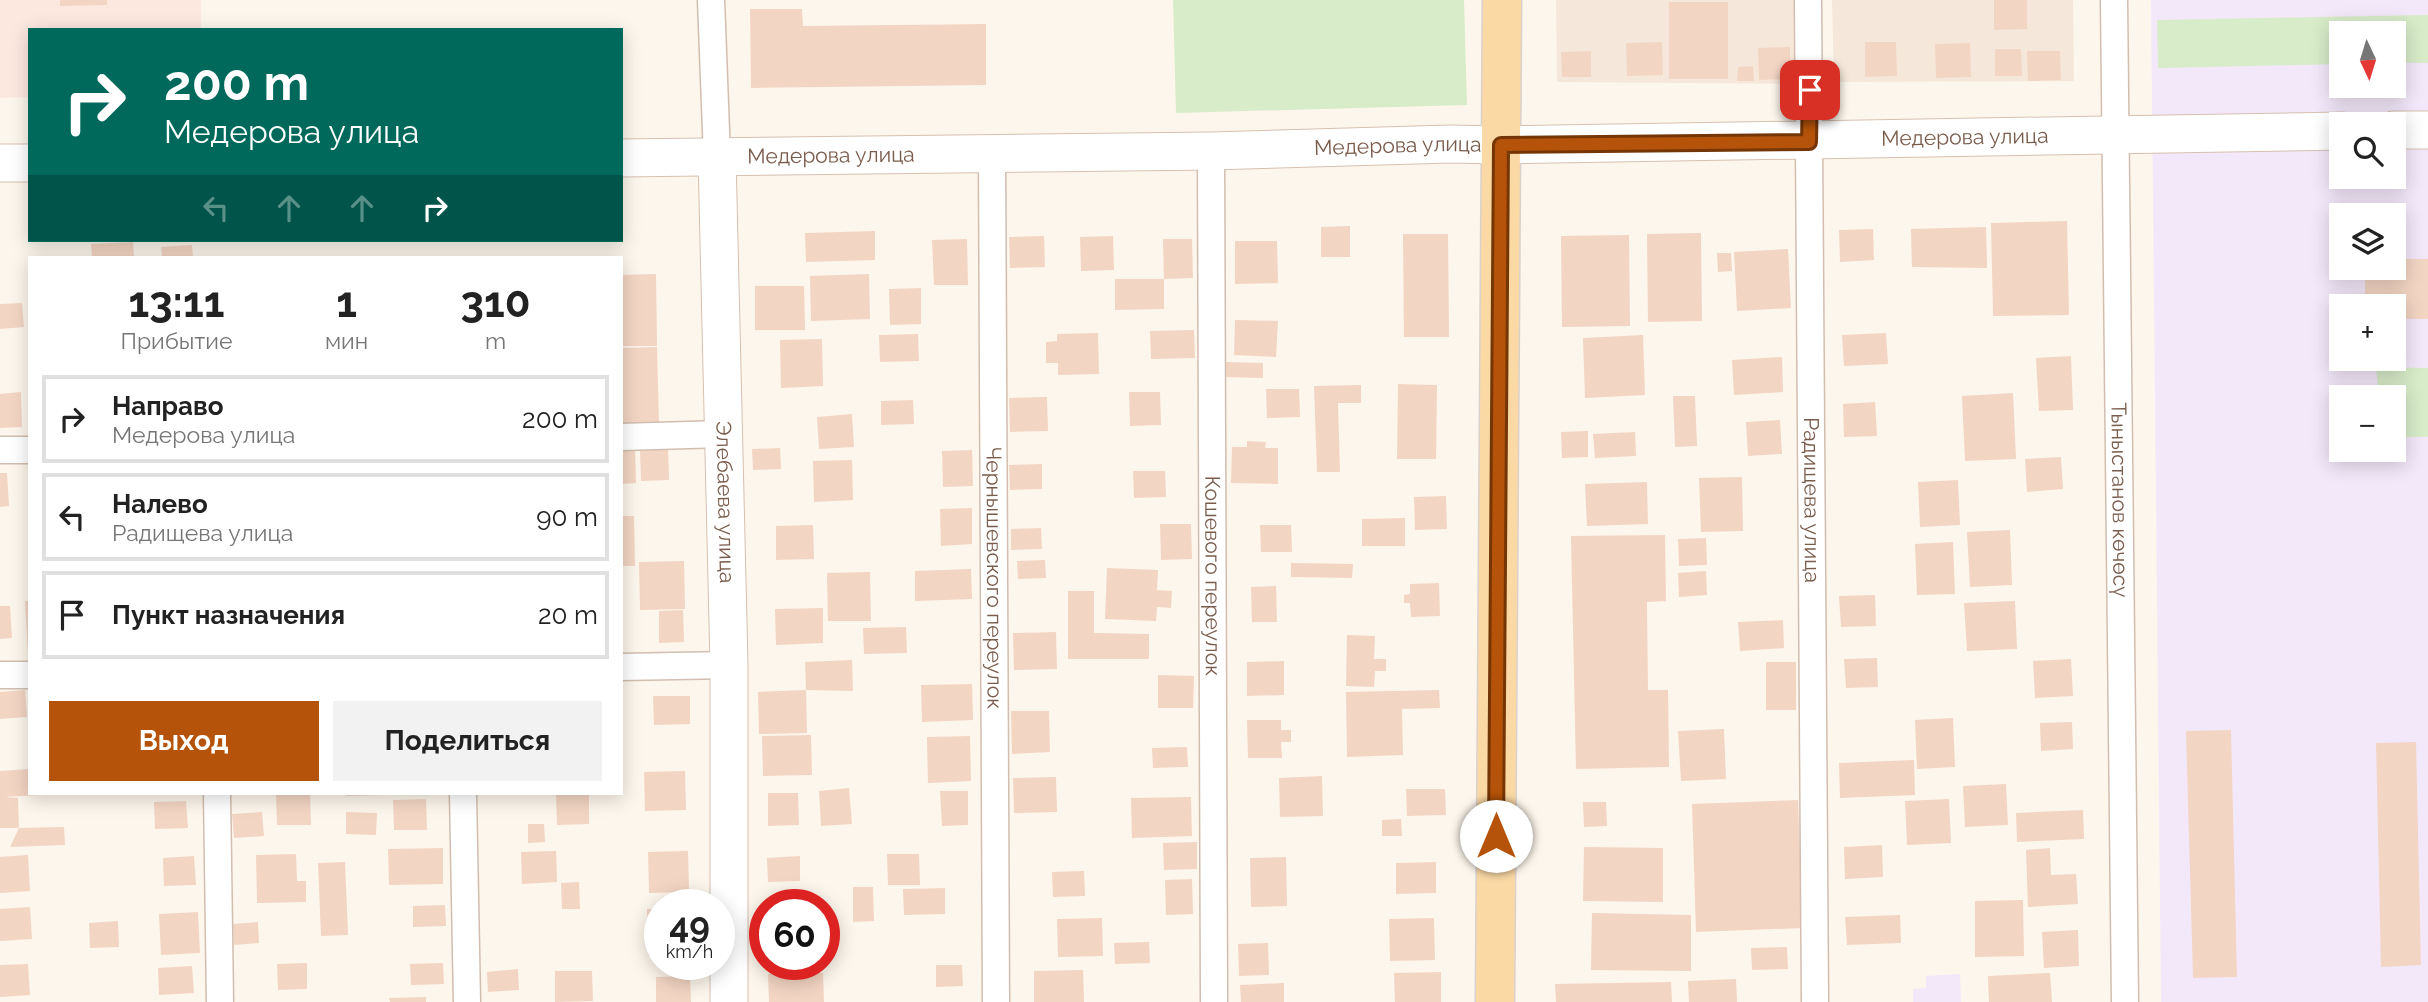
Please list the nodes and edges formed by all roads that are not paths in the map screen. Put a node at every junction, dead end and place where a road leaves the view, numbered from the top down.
1 (711, 0) edge
2 (1502, 0) edge
3 (1808, 0) edge
4 (2114, 0) edge
5 (2428, 130) edge
6 (2329, 131) edge
7 (2406, 131) edge
8 (2116, 135) junction
9 (1809, 142) junction
10 (1501, 145) junction
11 (1210, 150) junction
12 (992, 153) junction
13 (717, 157) junction
14 (623, 158) edge
15 (0, 163) edge
16 (28, 163) edge
17 (723, 434) junction
18 (623, 437) edge
19 (0, 450) edge
20 (28, 450) edge
21 (729, 665) junction
22 (623, 667) edge
23 (0, 675) edge
24 (28, 675) edge
25 (217, 795) edge
26 (463, 795) edge
27 (220, 1002) edge
28 (467, 1002) edge
29 (729, 1002) edge
30 (996, 1002) edge
31 (1214, 1002) edge
32 (1495, 1002) edge
33 (1815, 1002) edge
34 (2125, 1002) edge

1 - 13 street, Элебаева улица
2 - 10 main road
3 - 9 street, Радищева улица
4 - 8 street, Тыныстанов көчөсү
5 - 7 main road
6 - 8 main road, Медерова улица
8 - 9 main road, Медерова улица
8 - 34 street, Тыныстанов көчөсү
9 - 10 main road, Медерова улица
9 - 33 street, Радищева улица
10 - 11 main road, Медерова улица
10 - 32 main road
11 - 12 main road, Медерова улица
11 - 31 street, Кошевого переулок
12 - 13 main road, Медерова улица
12 - 30 street, Чернышевского переулок
13 - 14 main road, Медерова улица
13 - 17 main road, Элебаева улица
15 - 16 main road
17 - 18 street
17 - 21 main road, Элебаева улица
19 - 20 street
21 - 22 street
21 - 29 main road, Элебаева улица
23 - 24 street
25 - 27 street
26 - 28 street

